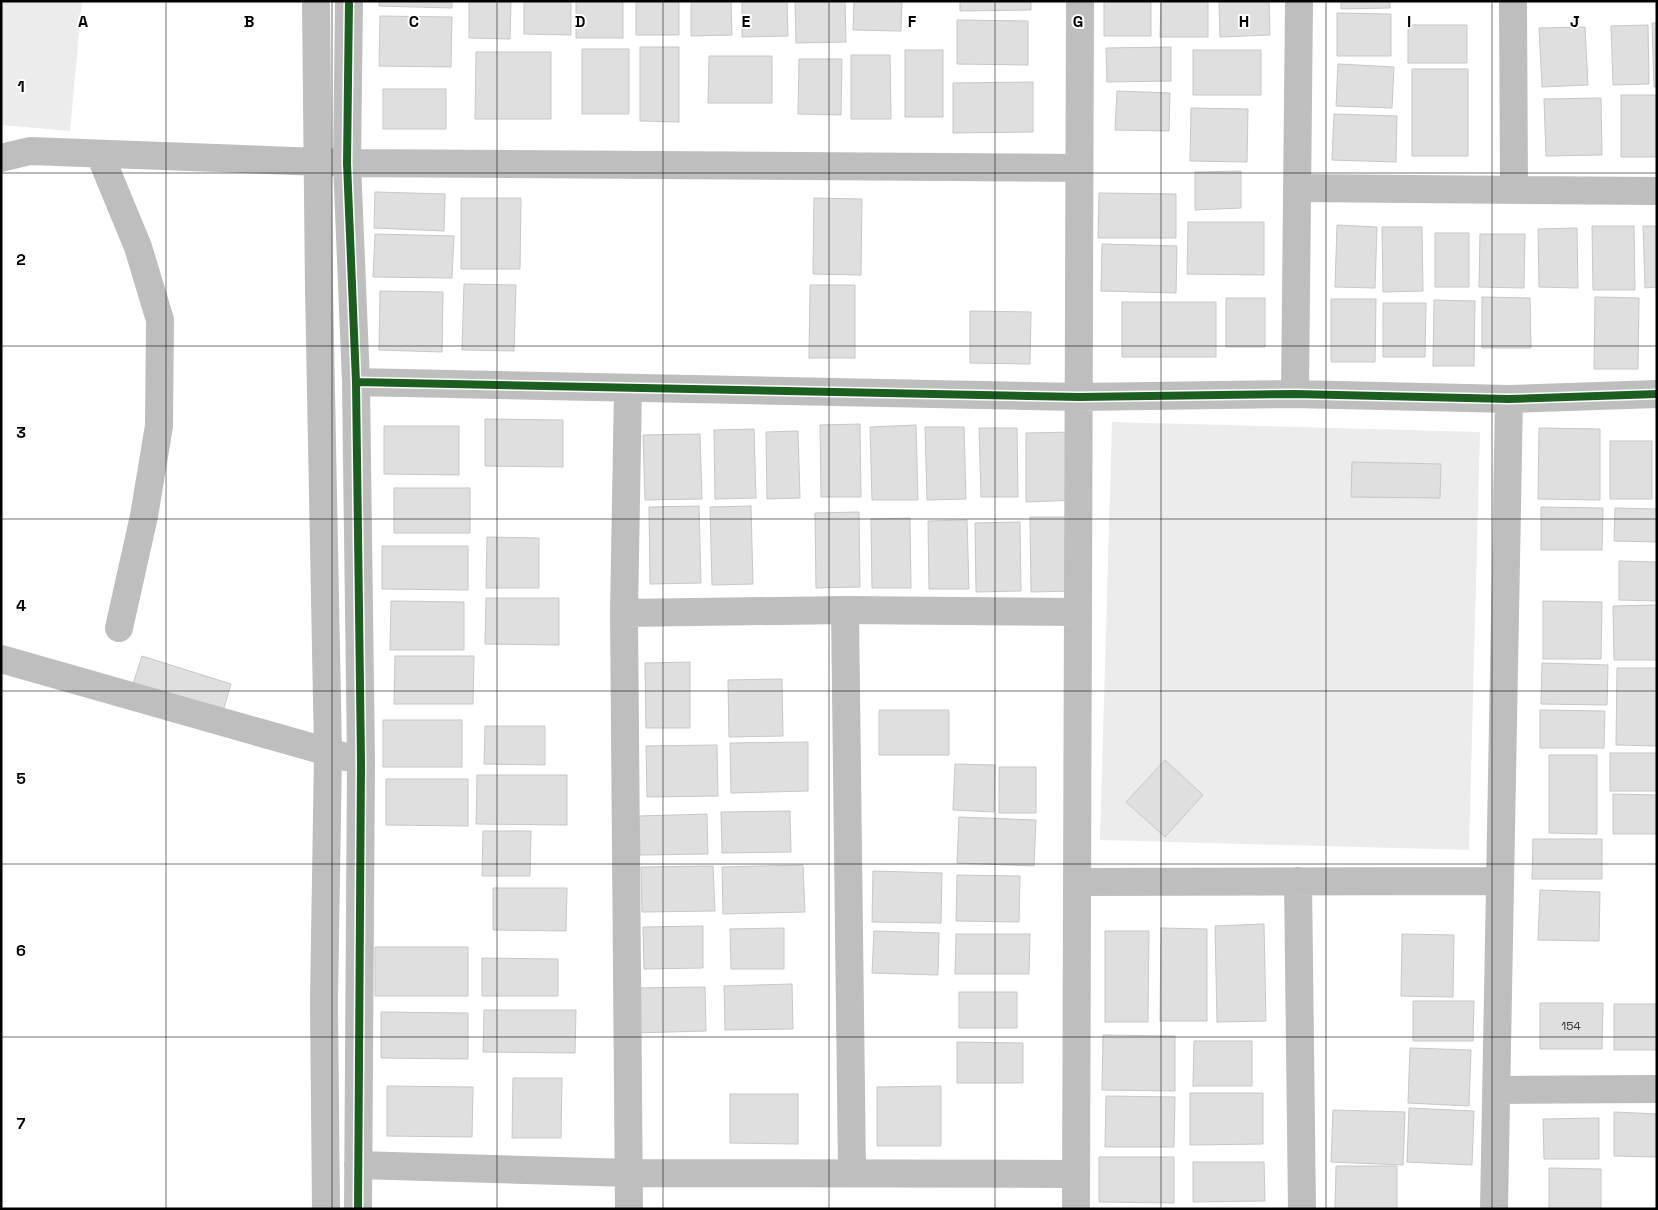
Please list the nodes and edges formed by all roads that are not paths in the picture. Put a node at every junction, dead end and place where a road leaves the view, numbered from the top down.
1 (316, 1) edge
2 (349, 1) edge
3 (1080, 1) edge
4 (1299, 1) edge
5 (1513, 1) edge
6 (100, 155) junction
7 (1, 158) edge
8 (317, 162) junction
9 (347, 163) junction
10 (1079, 168) junction
11 (1297, 188) junction
12 (1514, 190) junction
13 (1657, 191) edge
14 (356, 382) junction
15 (628, 388) junction
16 (1295, 394) junction
17 (1657, 394) edge
18 (1079, 397) junction
19 (1509, 399) junction
20 (845, 610) junction
21 (1078, 612) junction
22 (624, 613) junction
23 (119, 628) dead end
24 (1, 659) edge
25 (328, 752) junction
26 (362, 761) junction
27 (1298, 881) junction
28 (1500, 881) junction
29 (1077, 882) junction
30 (1657, 1089) edge
31 (1496, 1090) junction
32 (358, 1165) junction
33 (630, 1173) junction
34 (852, 1174) junction
35 (1076, 1174) junction
36 (326, 1209) edge
37 (358, 1209) edge
38 (629, 1209) edge
39 (1076, 1209) edge
40 (1302, 1209) edge
41 (1494, 1209) edge

1 - 8 street
2 - 9 street
3 - 10 street
4 - 11 street
5 - 12 street
6 - 7 street
6 - 8 street
6 - 23 street
8 - 9 street
8 - 25 street
9 - 10 street
9 - 14 street
10 - 18 street
11 - 12 street
11 - 16 street
12 - 13 street
14 - 15 street
14 - 26 street
15 - 18 street
15 - 22 street
16 - 18 street
16 - 19 street
17 - 19 street
18 - 21 street
19 - 28 street
20 - 21 street
20 - 22 street
20 - 34 street
21 - 29 street
22 - 33 street
24 - 25 street
25 - 26 street
25 - 36 street
26 - 32 street
27 - 28 street
27 - 29 street
27 - 40 street
28 - 31 street
29 - 35 street
30 - 31 street
31 - 41 street
32 - 33 street
32 - 37 street
33 - 34 street
33 - 38 street
34 - 35 street
35 - 39 street

